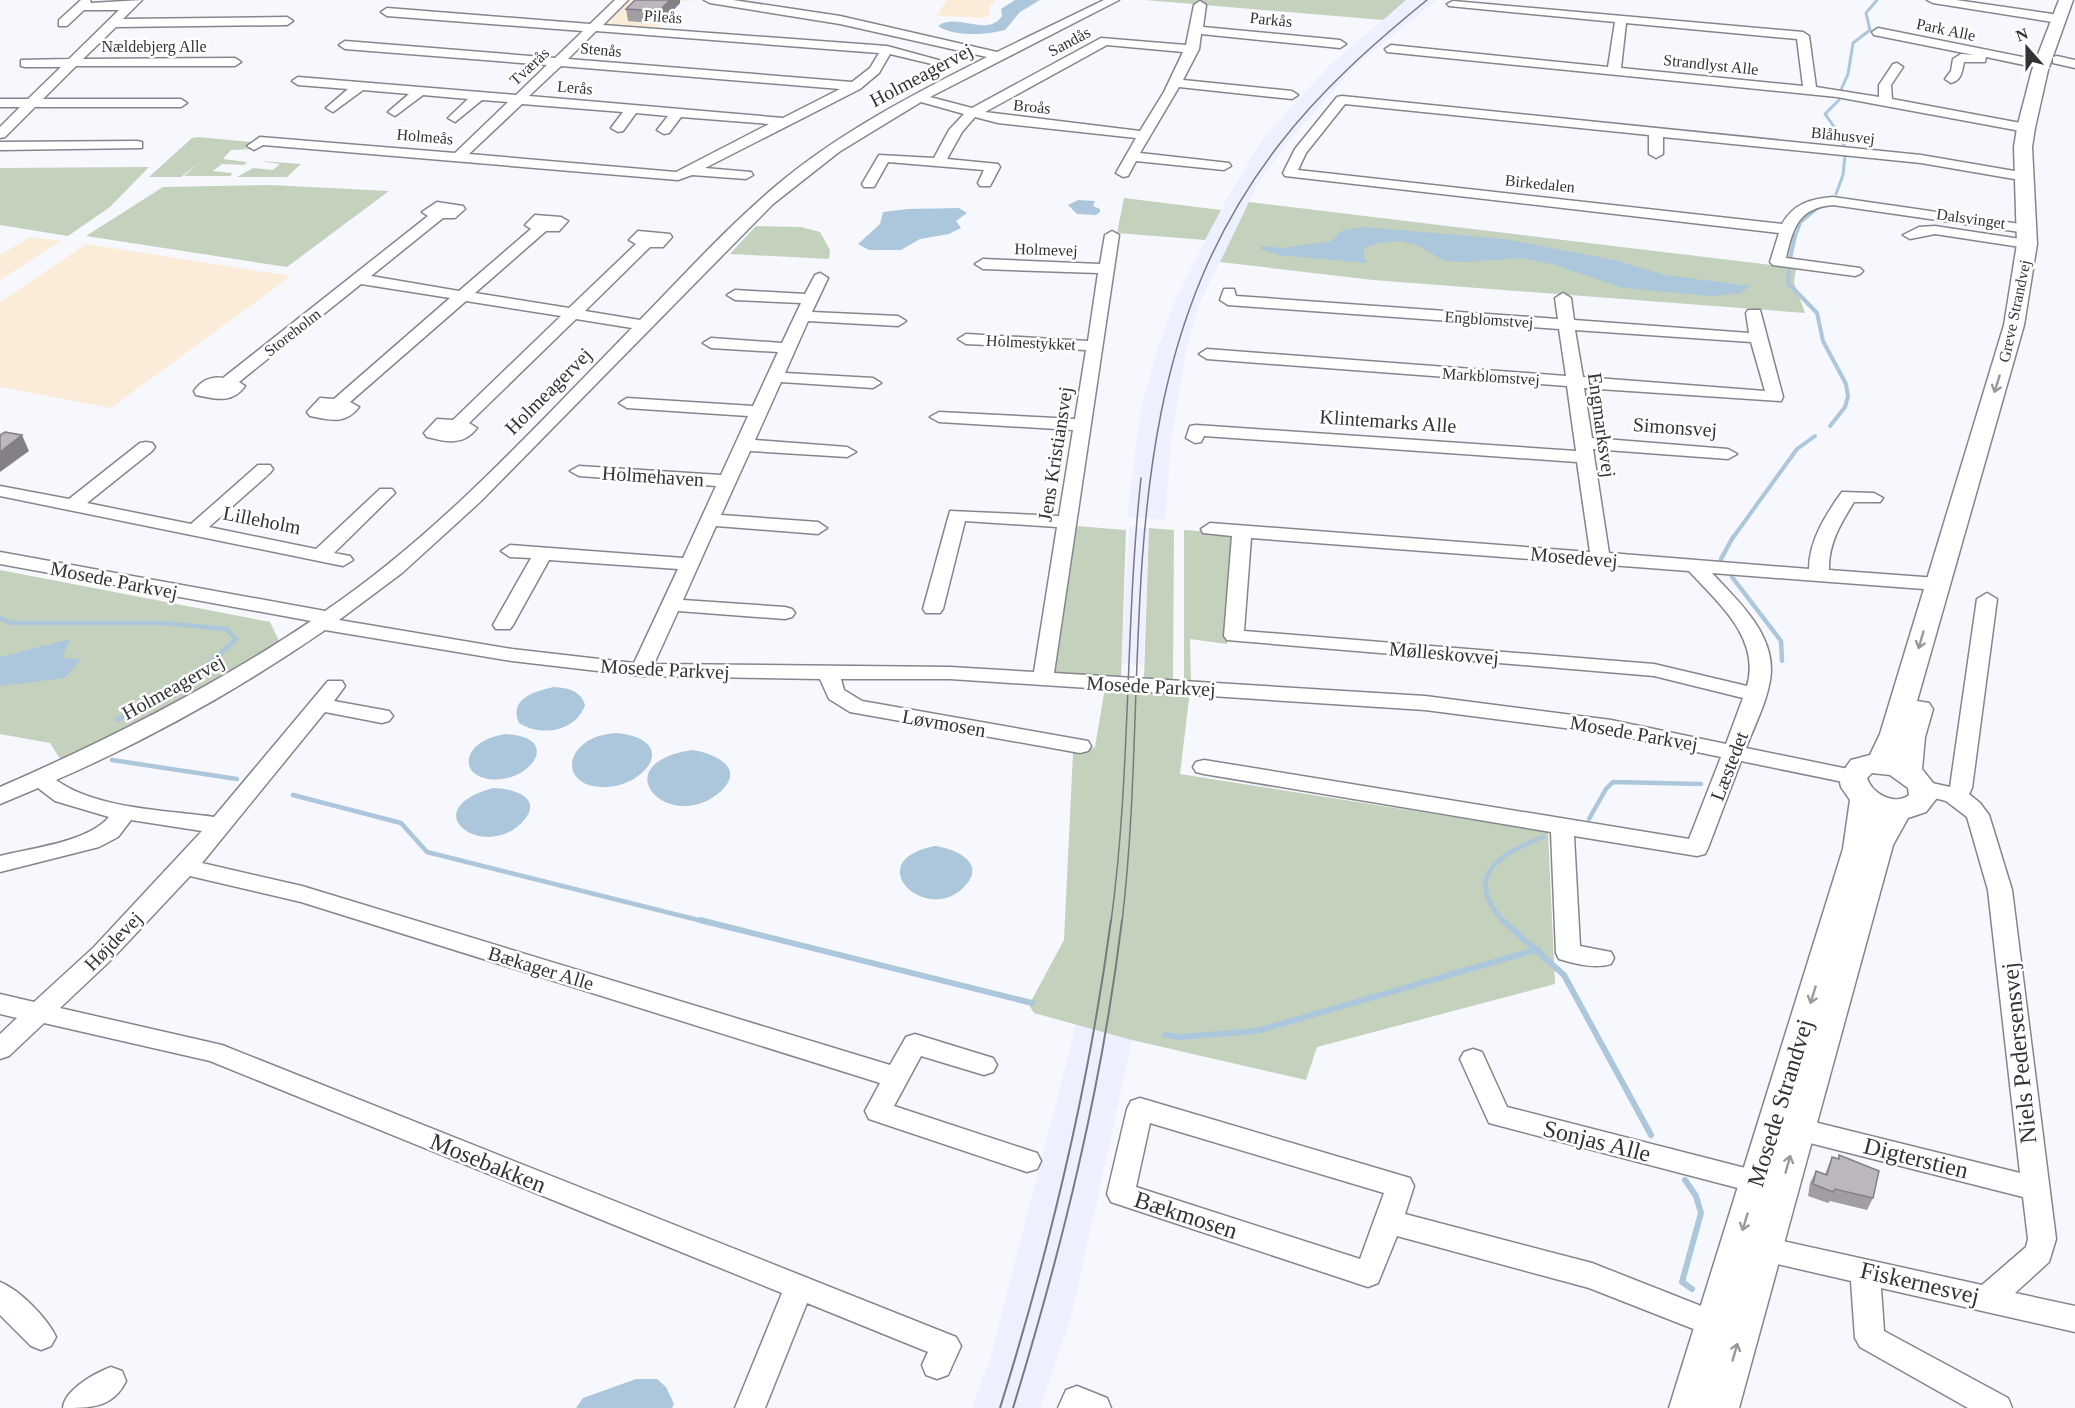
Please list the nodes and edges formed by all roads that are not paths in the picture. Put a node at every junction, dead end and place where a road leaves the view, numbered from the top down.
1 (622, 0) edge
2 (710, 0) edge
3 (804, 0) edge
4 (1113, 0) edge
5 (1933, 0) edge
6 (132, 3) edge
7 (1453, 4) dead end
8 (1200, 5) dead end
9 (2067, 9) edge
10 (793, 11) junction
11 (387, 12) dead end
12 (1621, 20) junction
13 (287, 21) dead end
14 (63, 23) dead end
15 (112, 23) junction
16 (594, 28) junction
17 (1198, 30) junction
18 (1878, 32) dead end
19 (1340, 44) dead end
20 (345, 45) dead end
21 (37, 49) dead end
22 (1193, 49) junction
23 (1391, 49) dead end
24 (887, 50) junction
25 (1001, 57) junction
26 (2058, 60) edge
27 (936, 61) dead end
28 (73, 62) junction
29 (235, 62) dead end
30 (558, 62) junction
31 (1897, 67) dead end
32 (1614, 71) junction
33 (1951, 79) dead end
34 (298, 81) dead end
35 (1176, 83) junction
36 (360, 86) junction
37 (855, 86) junction
38 (1810, 90) junction
39 (420, 91) junction
40 (1292, 95) dead end
41 (478, 96) junction
42 (920, 98) junction
43 (519, 99) junction
44 (1886, 101) junction
45 (181, 102) dead end
46 (0, 103) edge
47 (33, 103) junction
48 (333, 108) dead end
49 (633, 108) junction
50 (395, 112) dead end
51 (678, 112) junction
52 (971, 114) junction
53 (455, 118) dead end
54 (788, 122) junction
55 (618, 128) dead end
56 (2026, 128) junction
57 (664, 130) dead end
58 (1656, 133) junction
59 (0, 134) edge
60 (1143, 135) junction
61 (138, 145) dead end
62 (0, 146) edge
63 (254, 146) dead end
64 (609, 154) dead end
65 (1656, 154) dead end
66 (1131, 156) junction
67 (459, 157) junction
68 (939, 162) junction
69 (1224, 166) dead end
70 (594, 170) junction
71 (693, 171) junction
72 (1123, 173) dead end
73 (1290, 173) joint
74 (746, 175) dead end
75 (2026, 177) junction
76 (985, 183) dead end
77 (869, 184) dead end
78 (440, 214) dead end
79 (543, 226) dead end
80 (1786, 229) junction
81 (1112, 235) dead end
82 (1910, 235) dead end
83 (2027, 237) junction
84 (647, 242) dead end
85 (983, 264) dead end
86 (1106, 269) junction
87 (1855, 271) dead end
88 (820, 278) dead end
89 (358, 279) junction
90 (1229, 292) dead end
91 (736, 294) dead end
92 (463, 296) junction
93 (1563, 297) dead end
94 (807, 308) junction
95 (1754, 313) dead end
96 (573, 314) junction
97 (898, 321) dead end
98 (644, 325) junction
99 (1567, 325) junction
100 (1758, 338) junction
101 (966, 339) dead end
102 (710, 344) dead end
103 (1095, 346) junction
104 (789, 348) junction
105 (1207, 354) dead end
106 (775, 377) junction
107 (1575, 382) junction
108 (873, 383) dead end
109 (226, 384) dead end
110 (627, 403) dead end
111 (338, 405) dead end
112 (759, 412) junction
113 (939, 417) dead end
114 (1082, 425) junction
115 (456, 426) dead end
116 (1195, 438) dead end
117 (744, 445) junction
118 (147, 447) dead end
119 (1585, 450) junction
120 (847, 452) dead end
121 (1728, 454) dead end
122 (264, 469) dead end
123 (579, 471) dead end
124 (728, 482) junction
125 (0, 491) edge
126 (386, 493) dead end
127 (1874, 498) dead end
128 (72, 506) junction
129 (710, 520) junction
130 (1067, 522) junction
131 (818, 528) dead end
132 (1210, 529) dead end
133 (195, 530) junction
134 (1242, 531) junction
135 (510, 551) dead end
136 (543, 553) junction
137 (321, 555) junction
138 (0, 558) edge
139 (1600, 559) junction
140 (343, 560) dead end
141 (690, 564) junction
142 (1696, 567) junction
143 (1819, 575) junction
144 (1946, 585) junction
145 (1986, 599) dead end
146 (672, 605) junction
147 (933, 609) dead end
148 (785, 614) dead end
149 (324, 620) junction
150 (502, 625) dead end
151 (641, 670) junction
152 (829, 672) junction
153 (1043, 680) junction
154 (335, 686) dead end
155 (1755, 695) junction
156 (321, 705) junction
157 (382, 716) dead end
158 (1080, 746) dead end
159 (1735, 752) junction
160 (1879, 764) junction
161 (1204, 766) dead end
162 (40, 779) junction
163 (1859, 787) junction
164 (1910, 790) junction
165 (0, 796) edge
166 (1957, 796) junction
167 (125, 813) junction
168 (219, 826) junction
169 (1562, 827) junction
170 (0, 864) edge
171 (185, 867) junction
172 (1602, 958) dead end
173 (0, 1004) edge
174 (41, 1013) junction
175 (0, 1049) edge
176 (1473, 1059) dead end
177 (984, 1065) dead end
178 (895, 1077) junction
179 (1798, 1128) junction
180 (1027, 1161) dead end
181 (1757, 1182) junction
182 (2035, 1188) junction
183 (1389, 1222) junction
184 (1764, 1249) junction
185 (1865, 1271) junction
186 (798, 1288) junction
187 (0, 1295) edge
188 (1987, 1299) junction
189 (2075, 1319) edge
190 (1714, 1324) junction
191 (41, 1337) dead end
192 (937, 1365) dead end
193 (111, 1381) dead end
194 (80, 1408) edge
195 (750, 1408) edge
196 (1073, 1408) edge
197 (1096, 1408) edge
198 (1689, 1408) edge
199 (1719, 1408) edge
200 (1997, 1408) edge

1 - 16 street, Tværås
2 - 10 street
3 - 10 street
4 - 25 street, Holmeagervej
5 - 9 street
6 - 14 street, Nældebjerg Alle
6 - 15 street, Nældebjerg Alle
7 - 12 street
8 - 17 street
9 - 26 main road, Greve Strandvej
10 - 25 street
11 - 16 street, Pileås
12 - 32 street
12 - 38 street
13 - 15 street, Nældebjerg Alle
15 - 28 street, Nældebjerg Alle
16 - 24 street, Pileås
16 - 30 street, Tværås
17 - 19 street, Parkås
17 - 22 street
18 - 26 street, Park Alle
20 - 30 street, Stenås
21 - 28 street, Nældebjerg Alle
22 - 35 street
22 - 52 street, Sandås
23 - 32 street, Strandlyst Alle
24 - 27 street, Pileås
24 - 37 street, Holmeås
25 - 42 street, Holmeagervej
26 - 33 street
26 - 56 main road, Greve Strandvej
26 - 144 main road, Greve Strandvej
28 - 29 street, Nældebjerg Alle
28 - 47 street, Nældebjerg Alle
30 - 37 street, Stenås
30 - 43 street, Tværås
31 - 44 street
32 - 38 street, Strandlyst Alle
34 - 36 street, Lerås
35 - 40 street
35 - 60 street
36 - 39 street, Lerås
36 - 48 street
37 - 54 street, Holmeås
38 - 44 street, Strandlyst Alle
39 - 41 street, Lerås
39 - 50 street
41 - 43 street, Lerås
41 - 53 street
42 - 52 street, Broås
42 - 98 street, Holmeagervej
43 - 49 street, Lerås
43 - 67 street, Tværås
44 - 56 street, Strandlyst Alle
45 - 47 street
46 - 47 street
47 - 59 street, Nældebjerg Alle
49 - 51 street, Lerås
49 - 55 street
51 - 54 street, Lerås
51 - 57 street
52 - 60 street, Broås
52 - 68 street
54 - 71 street, Holmeås
56 - 75 main road, Greve Strandvej
58 - 65 street
58 - 73 street, Blåhusvej
58 - 75 street, Blåhusvej
60 - 66 street
61 - 62 street
63 - 67 street, Holmeås
64 - 70 street
66 - 69 street
66 - 72 street
67 - 70 street, Holmeås
68 - 76 street
68 - 77 street
70 - 71 street, Holmeås
71 - 74 street, Holmeås
73 - 80 street, Birkedalen
75 - 83 main road, Greve Strandvej
78 - 89 street, Storeholm
79 - 92 street
80 - 83 street
80 - 87 street
81 - 86 street, Jens Kristiansvej
82 - 83 street, Dalsvinget
83 -> 144 main road, Greve Strandvej
84 - 96 street
85 - 86 street, Holmevej
86 - 103 street, Jens Kristiansvej
88 - 94 street, Holmehaven
89 - 92 street
89 - 109 street, Storeholm
90 - 99 street, Engblomstvej
91 - 94 street
92 - 96 street
92 - 111 street
93 - 99 street, Engmarksvej
94 - 97 street
94 - 104 street, Holmehaven
95 - 100 street
96 - 98 street
96 - 115 street
98 - 149 street, Holmeagervej
99 - 100 street, Engblomstvej
99 - 107 street, Engmarksvej
100 - 107 street, Markblomstvej
101 - 103 street, Holmestykket
102 - 104 street
103 - 114 street, Jens Kristiansvej
104 - 106 street, Holmehaven
105 - 107 street, Markblomstvej
106 - 108 street
106 - 112 street, Holmehaven
107 - 119 street, Engmarksvej
110 - 112 street
112 - 117 street, Holmehaven
113 - 114 street
114 - 130 street, Jens Kristiansvej
116 - 119 street, Klintemarks Alle
117 - 120 street
117 - 124 street, Holmehaven
118 - 128 street
119 - 121 street, Simonsvej
119 - 139 street, Engmarksvej
122 - 133 street, Lilleholm
123 - 124 street, Holmehaven
124 - 129 street, Holmehaven
125 - 128 street, Lilleholm
126 - 137 street, Lilleholm
127 - 143 street
128 - 133 street, Lilleholm
129 - 131 street
129 - 141 street, Holmehaven
130 - 147 street
130 - 153 street, Jens Kristiansvej
132 - 134 street, Mosedevej
133 - 137 street, Lilleholm
134 - 139 street, Mosedevej
134 - 155 street, Mølleskovvej
135 - 136 street
136 - 141 street
136 - 150 street
137 - 140 street, Lilleholm
138 - 149 street, Mosede Parkvej
139 - 142 street, Mosedevej
141 - 146 street, Holmehaven
142 - 143 street, Mosedevej
142 - 155 street, Læstedet
143 - 144 street, Mosedevej
144 -> 160 main road
144 - 164 main road, Mosede Strandvej
145 - 166 street
146 - 148 street
146 - 151 street, Holmehaven
149 - 151 street, Mosede Parkvej
149 - 162 street, Holmeagervej
151 - 152 street, Mosede Parkvej
152 - 153 street, Mosede Parkvej
152 - 158 street, Løvmosen
153 - 159 street, Mosede Parkvej
154 - 156 street, Højdevej
155 - 159 street, Læstedet
156 - 157 street
156 - 168 street, Højdevej
159 - 163 street, Mosede Parkvej
159 - 169 street, Læstedet
160 - 163 main road
160 - 164 main road
161 - 169 street, Læstedet
162 - 165 street, Holmeagervej
162 - 167 street
163 - 164 main road
163 -> 181 main road, Mosede Strandvej
164 - 166 street
164 - 179 main road, Mosede Strandvej
166 - 182 street, Niels Pedersensvej
167 - 168 street
167 - 170 street
168 - 171 street, Højdevej
169 - 172 street
171 - 174 street, Højdevej
171 - 178 street, Bækager Alle
173 - 174 street, Mosebakken
174 - 175 street, Højdevej
174 - 186 street, Mosebakken
176 - 181 street, Sonjas Alle
177 - 178 street
178 - 180 street
179 - 182 street, Digterstien
184 -> 179 main road, Mosede Strandvej
181 -> 190 main road, Mosede Strandvej
182 - 188 street, Niels Pedersensvej
183 - 183 street, Bækmosen
183 - 190 street
184 - 185 street, Fiskernesvej
199 -> 184 main road, Mosede Strandvej
185 - 188 street, Fiskernesvej
185 - 200 street
186 - 192 street, Mosebakken
186 - 195 street
187 - 191 street
188 - 189 street, Fiskernesvej
190 - 198 main road, Mosede Strandvej
193 - 194 street
196 - 197 street

